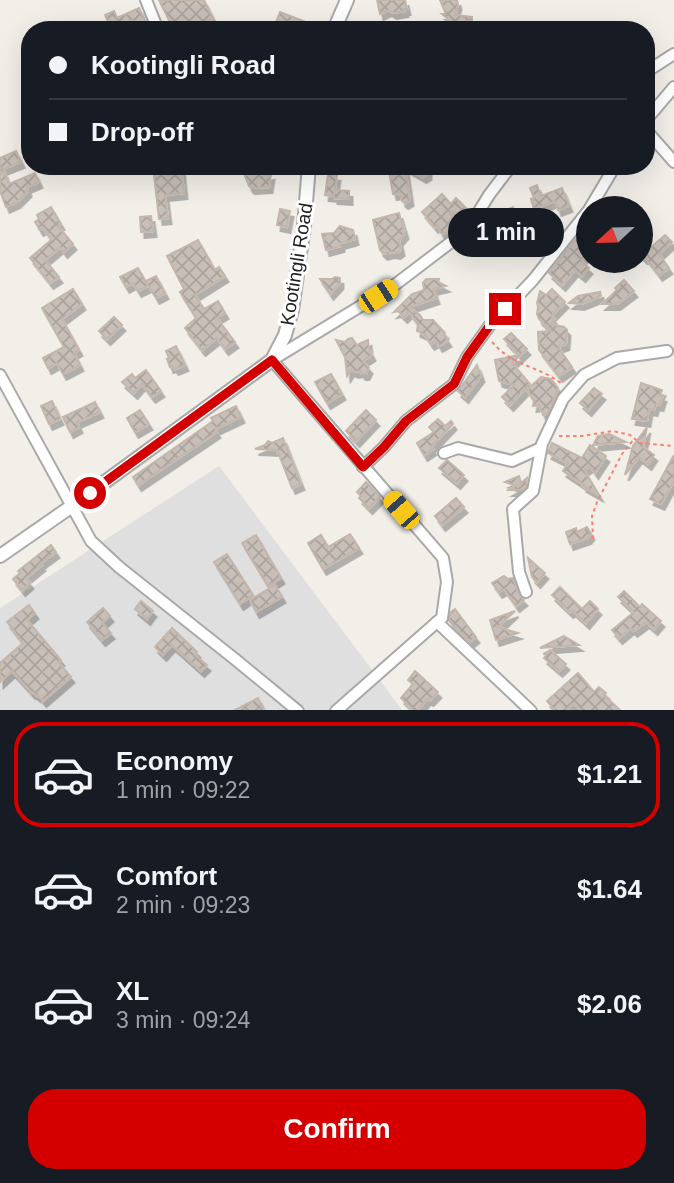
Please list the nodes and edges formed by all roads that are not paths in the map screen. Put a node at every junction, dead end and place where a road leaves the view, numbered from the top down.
1 (146, 0) edge
2 (347, 0) edge
3 (154, 21) edge
4 (338, 21) edge
5 (674, 54) edge
6 (655, 66) edge
7 (674, 87) edge
8 (655, 109) edge
9 (655, 140) edge
10 (674, 162) edge
11 (308, 175) edge
12 (505, 175) edge
13 (610, 175) edge
14 (597, 196) edge
15 (576, 226) edge
16 (667, 351) dead end
17 (272, 360) junction
18 (0, 375) edge
19 (542, 446) junction
20 (444, 453) dead end
21 (363, 467) junction
22 (72, 506) junction
23 (0, 556) edge
24 (526, 592) dead end
25 (437, 622) junction
26 (298, 710) edge
27 (335, 710) edge
28 (531, 710) edge

1 - 3 street
2 - 4 street
5 - 6 street
7 - 8 street
9 - 10 street
11 - 17 street, Kootingli Road
12 - 17 street
13 - 14 street
15 - 21 street
16 - 19 street
17 - 21 street
17 - 22 street, Kootingli Road
18 - 22 street
19 - 20 street
19 - 24 street
21 - 25 street
22 - 23 street, Kootingli Road
22 - 26 street
25 - 27 street
25 - 28 street

